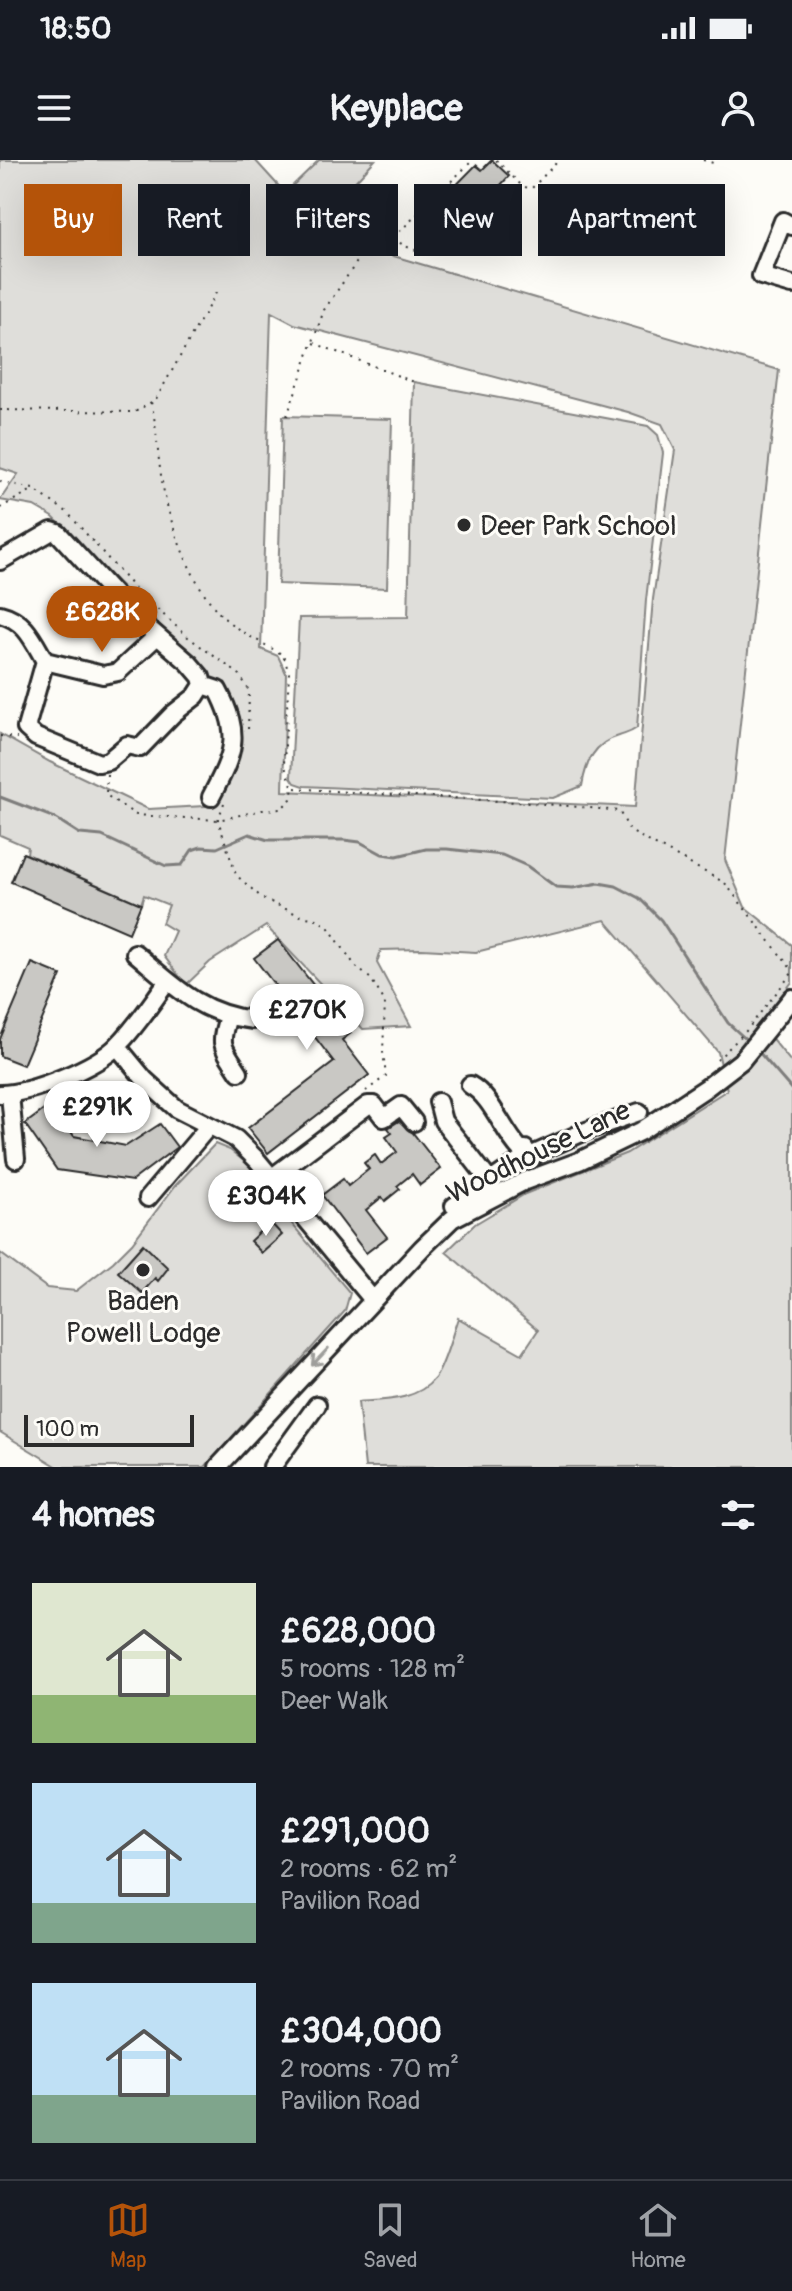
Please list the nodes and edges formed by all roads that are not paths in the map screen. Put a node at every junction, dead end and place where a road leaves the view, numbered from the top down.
1 (792, 226) edge
2 (791, 281) edge
3 (0, 561) edge
4 (0, 614) edge
5 (157, 636) junction
6 (45, 661) junction
7 (203, 685) junction
8 (211, 797) dead end
9 (135, 953) dead end
10 (168, 981) junction
11 (792, 998) edge
12 (228, 1017) junction
13 (253, 1020) dead end
14 (117, 1046) junction
15 (239, 1072) dead end
16 (470, 1085) dead end
17 (5, 1094) edge
18 (438, 1102) dead end
19 (639, 1112) dead end
20 (414, 1122) dead end
21 (209, 1126) junction
22 (586, 1131) junction
23 (595, 1153) junction
24 (529, 1156) junction
25 (16, 1159) dead end
26 (506, 1169) junction
27 (539, 1176) junction
28 (487, 1177) junction
29 (273, 1183) junction
30 (515, 1186) junction
31 (229, 1195) dead end
32 (148, 1198) dead end
33 (454, 1206) dead end
34 (373, 1300) junction
35 (317, 1405) dead end
36 (218, 1467) edge
37 (272, 1467) edge

1 - 2 street
3 - 5 street
4 - 6 street
5 - 6 street
5 - 7 street
6 - 7 street
7 - 8 street
9 - 10 street
10 - 12 street
10 - 14 street
11 - 23 street, Woodhouse Lane
12 - 13 street
12 - 15 street
14 - 17 street
14 - 21 street
16 - 24 street
17 - 25 street
18 - 28 street
19 - 22 street
20 - 29 street
21 - 29 street
21 - 32 street
22 - 23 street
22 - 24 street
23 - 27 street, Woodhouse Lane
24 - 26 street
24 - 27 street
26 - 28 street
26 - 30 street
27 - 30 street, Woodhouse Lane
28 - 33 street
29 - 31 street
29 - 34 street
30 - 34 street, Woodhouse Lane
34 -> 36 street, Woodhouse Lane
35 - 37 street

